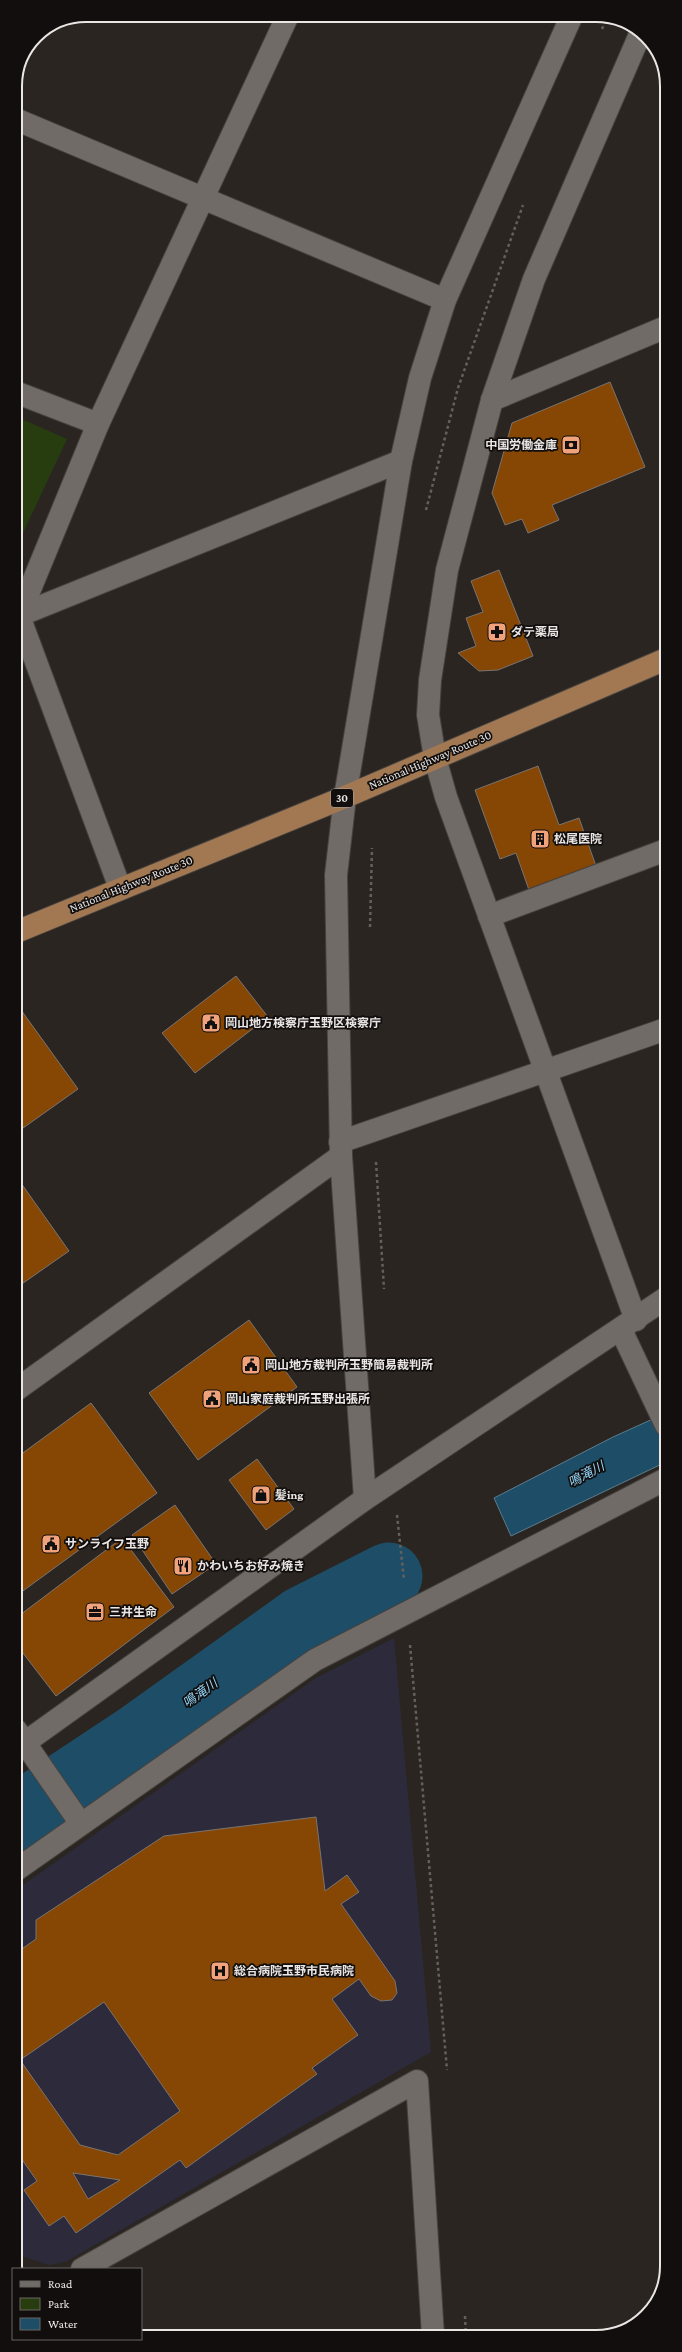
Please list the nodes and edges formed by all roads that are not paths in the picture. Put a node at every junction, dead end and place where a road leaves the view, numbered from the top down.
1 (285, 22) edge
2 (569, 22) edge
3 (638, 38) edge
4 (22, 122) edge
5 (203, 198) junction
6 (445, 300) junction
7 (660, 329) edge
8 (22, 395) edge
9 (492, 400) junction
10 (98, 424) junction
11 (401, 461) junction
12 (22, 605) edge
13 (22, 615) edge
14 (22, 630) edge
15 (660, 662) edge
16 (436, 758) junction
17 (345, 797) junction
18 (660, 852) edge
19 (120, 888) junction
20 (489, 916) junction
21 (22, 929) edge
22 (660, 1032) edge
23 (546, 1071) junction
24 (340, 1149) junction
25 (660, 1302) edge
26 (628, 1325) junction
27 (22, 1386) edge
28 (660, 1411) edge
29 (660, 1481) edge
30 (365, 1499) junction
31 (22, 1738) edge
32 (22, 1744) edge
33 (81, 1824) junction
34 (22, 1866) edge
35 (84, 2268) edge
36 (432, 2330) edge

1 - 5 street
2 - 6 street
3 - 9 street
4 - 5 street
5 - 6 street
5 - 10 street
6 - 11 street
7 - 9 street
8 - 10 street
9 - 16 street
10 - 12 street
11 - 13 street
11 - 17 street
14 - 19 street
15 - 16 highway, National Highway Route 30 / 30
16 - 17 highway, National Highway Route 30 / 30
16 - 20 street
17 - 19 highway, National Highway Route 30 / 30
17 - 24 street
18 - 20 street
19 - 21 highway, National Highway Route 30 / 30
20 - 23 street
22 - 23 street
23 - 24 street
23 - 26 street
24 - 27 street
24 - 30 street
25 - 26 street
26 - 28 street
26 - 30 street
29 - 33 street
30 - 31 street
32 - 33 street
33 - 34 street
35 - 36 street

